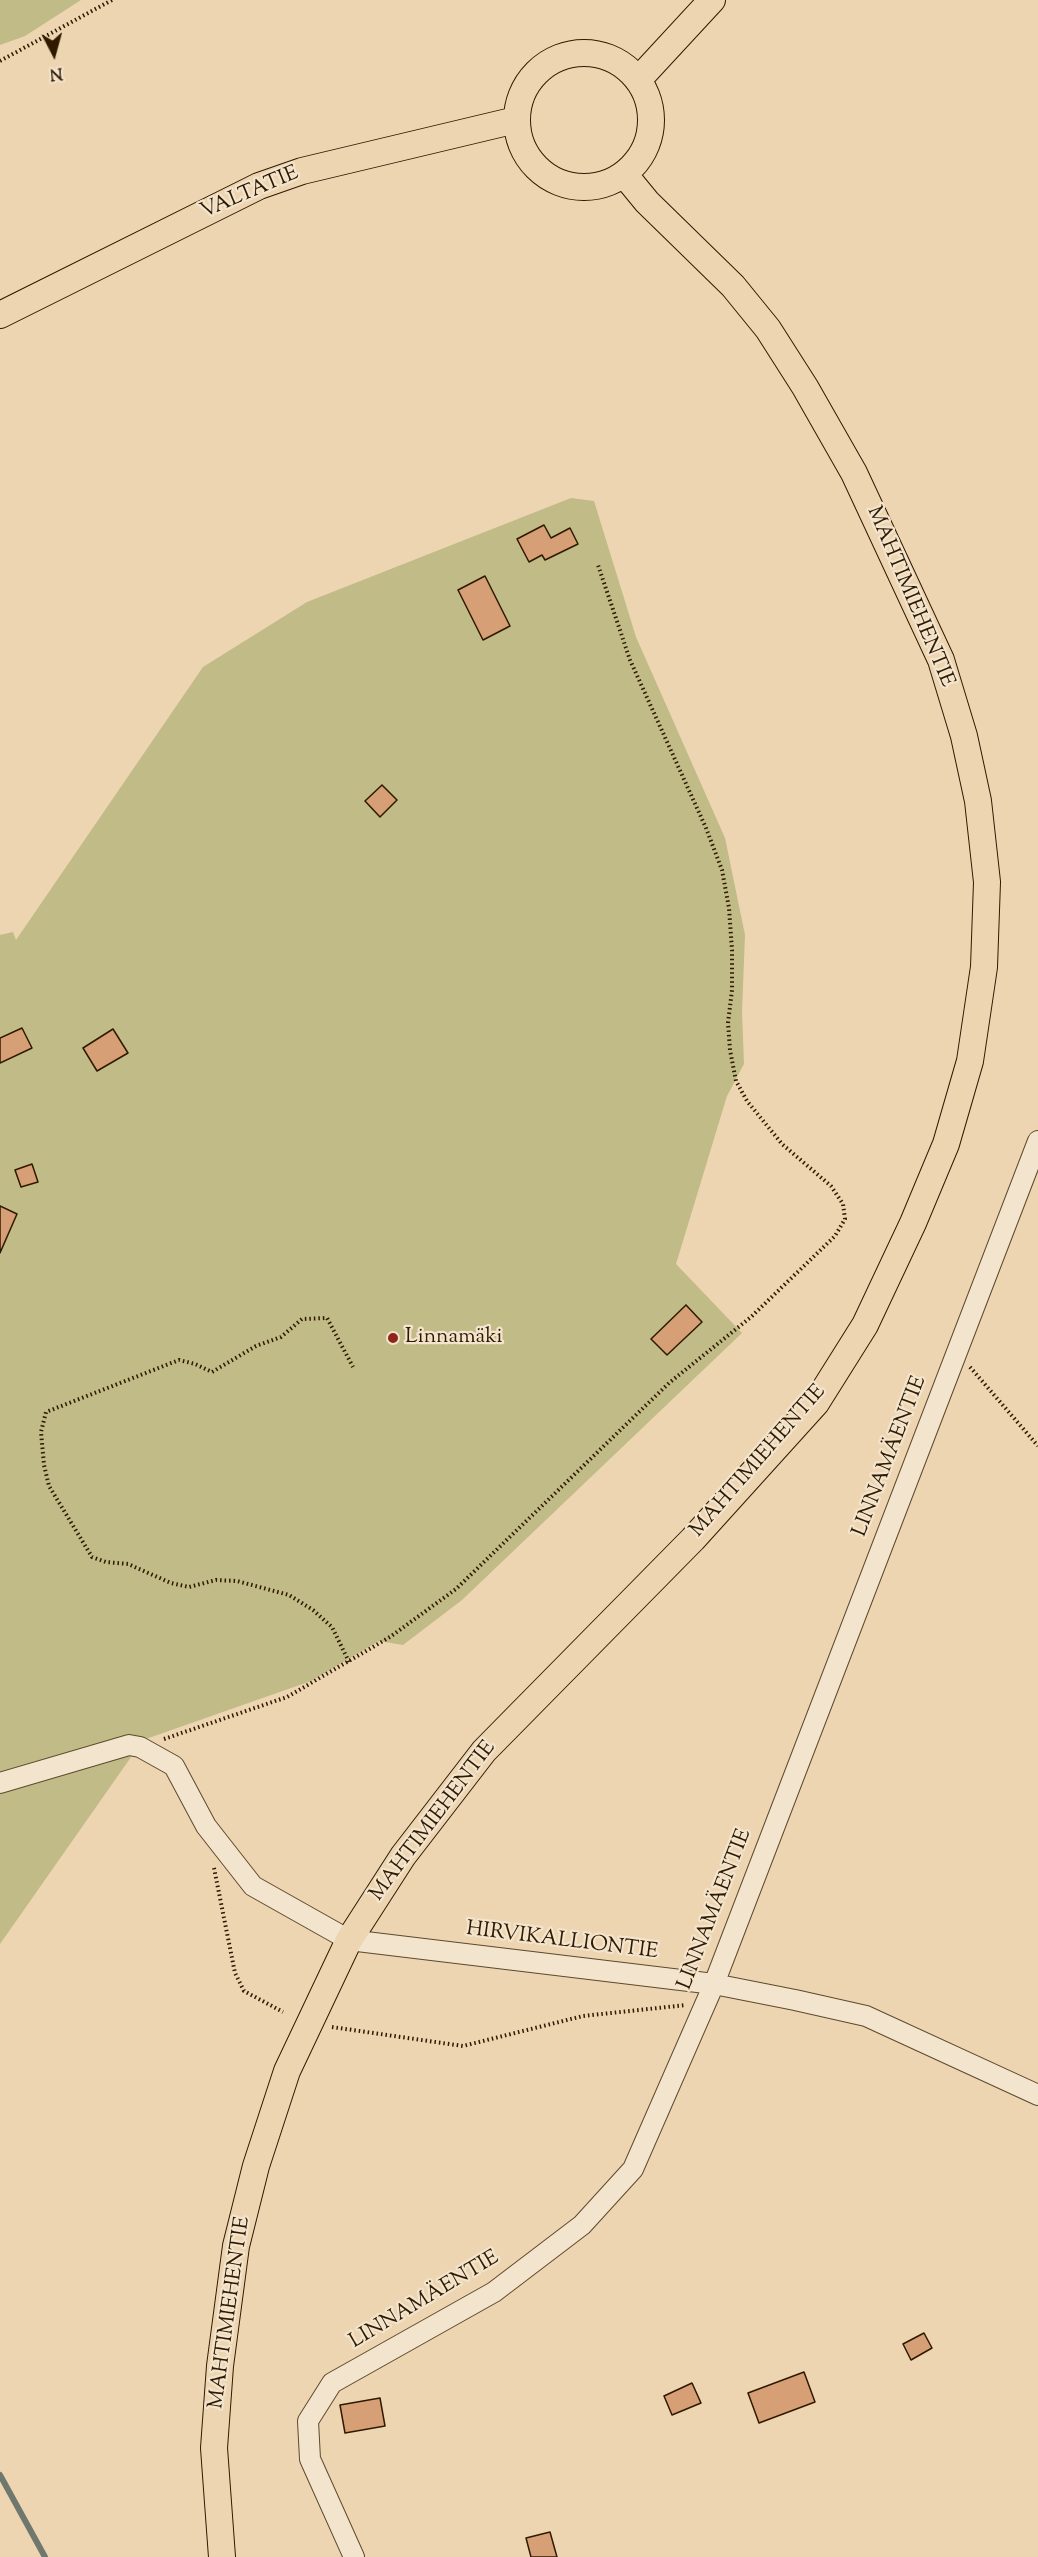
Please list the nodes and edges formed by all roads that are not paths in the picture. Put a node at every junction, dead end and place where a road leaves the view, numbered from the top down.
1 (712, 0) edge
2 (638, 80) junction
3 (516, 120) junction
4 (624, 174) junction
5 (0, 315) edge
6 (1038, 1141) edge
7 (0, 1783) edge
8 (349, 1940) junction
9 (714, 1984) junction
10 (1038, 2095) edge
11 (222, 2557) edge
12 (354, 2557) edge

1 - 2 main road
2 - 3 main road
2 - 4 main road
3 - 4 main road
3 - 5 main road, VALTATIE
4 - 8 main road, MAHTIMIEHENTIE
6 - 9 street, LINNAMÄENTIE
7 - 8 street
8 - 9 street, HIRVIKALLIONTIE
8 - 11 main road, MAHTIMIEHENTIE
9 - 10 street, HIRVIKALLIONTIE
9 - 12 street, LINNAMÄENTIE

